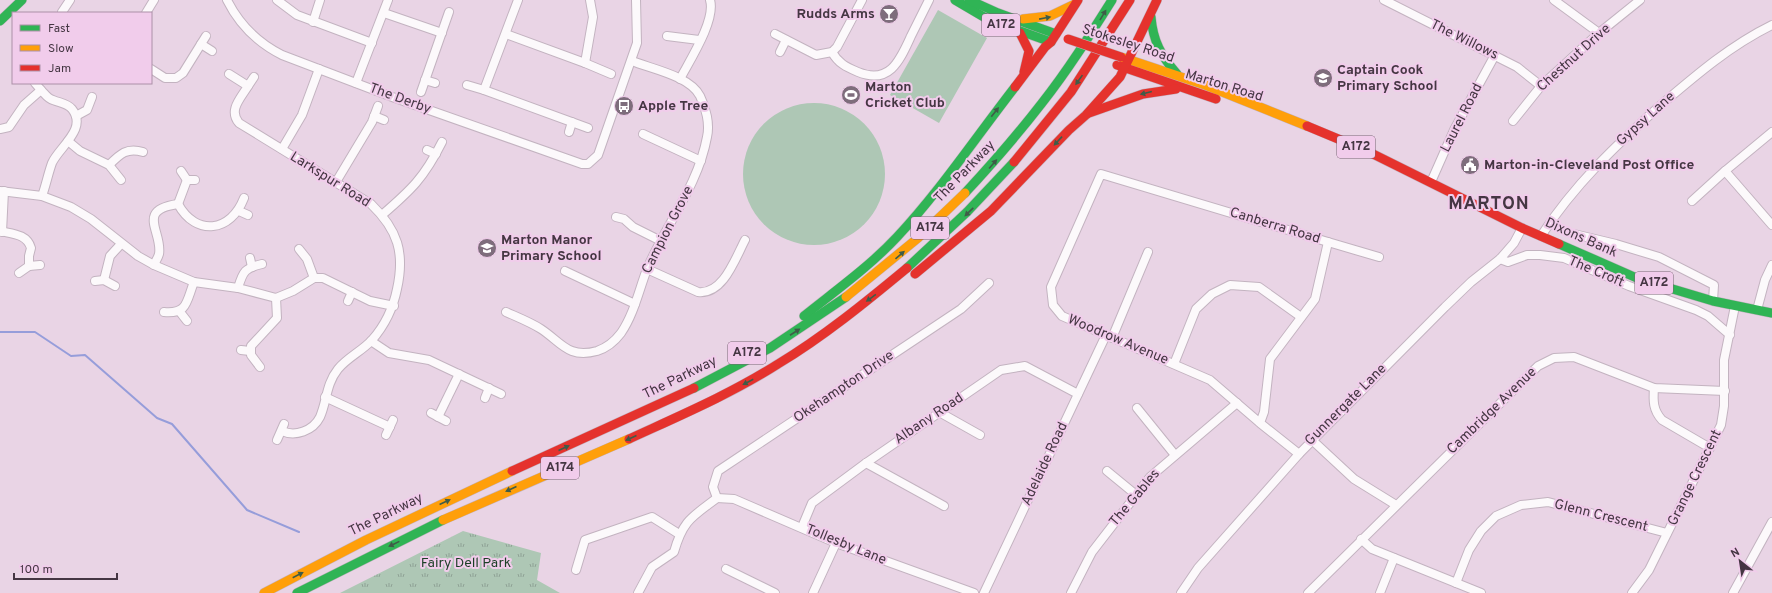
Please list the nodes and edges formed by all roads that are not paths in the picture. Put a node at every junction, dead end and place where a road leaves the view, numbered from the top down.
1 (22, 0) edge
2 (70, 0) edge
3 (154, 0) edge
4 (226, 0) edge
5 (277, 0) edge
6 (320, 0) edge
7 (388, 0) edge
8 (518, 0) edge
9 (590, 0) edge
10 (636, 0) edge
11 (710, 0) edge
12 (862, 0) edge
13 (929, 0) edge
14 (955, 0) edge
15 (969, 0) edge
16 (1112, 0) edge
17 (1130, 0) edge
18 (1158, 0) edge
19 (1384, 0) edge
20 (1554, 0) edge
21 (1640, 0) edge
22 (1077, 2) edge
23 (62, 12) edge
24 (147, 12) edge
25 (449, 12) dead end
26 (384, 14) junction
27 (1151, 15) junction
28 (1012, 18) junction
29 (0, 22) edge
30 (313, 22) junction
31 (1772, 25) edge
32 (442, 33) junction
33 (1020, 33) junction
34 (1599, 33) junction
35 (506, 34) junction
36 (775, 34) dead end
37 (206, 36) dead end
38 (667, 36) dead end
39 (1053, 38) junction
40 (699, 40) junction
41 (786, 40) junction
42 (372, 43) junction
43 (201, 44) junction
44 (212, 51) dead end
45 (780, 52) dead end
46 (832, 52) junction
47 (1495, 55) junction
48 (632, 61) junction
49 (1123, 62) junction
50 (585, 63) junction
51 (152, 69) edge
52 (319, 70) junction
53 (229, 74) dead end
54 (612, 74) dead end
55 (1178, 75) junction
56 (254, 77) dead end
57 (680, 79) junction
58 (1021, 79) junction
59 (426, 80) junction
60 (356, 83) junction
61 (435, 83) dead end
62 (35, 84) edge
63 (467, 85) dead end
64 (248, 86) junction
65 (1540, 86) junction
66 (1185, 89) junction
67 (41, 90) junction
68 (484, 90) junction
69 (1204, 90) junction
70 (421, 92) dead end
71 (92, 97) dead end
72 (378, 106) dead end
73 (1086, 115) junction
74 (76, 116) junction
75 (374, 116) junction
76 (1278, 116) joint
77 (384, 120) dead end
78 (1513, 121) dead end
79 (572, 122) junction
80 (588, 128) dead end
81 (0, 130) edge
82 (569, 132) dead end
83 (1772, 132) edge
84 (643, 134) dead end
85 (68, 141) junction
86 (442, 142) dead end
87 (282, 150) junction
88 (426, 150) dead end
89 (143, 152) dead end
90 (436, 154) junction
91 (701, 161) junction
92 (109, 165) junction
93 (1725, 171) junction
94 (181, 172) dead end
95 (1101, 174) joint
96 (121, 180) dead end
97 (336, 182) junction
98 (1431, 182) junction
99 (2, 191) edge
100 (42, 196) junction
101 (244, 198) dead end
102 (1692, 201) dead end
103 (178, 204) junction
104 (239, 211) junction
105 (382, 215) junction
106 (248, 216) dead end
107 (616, 217) dead end
108 (1772, 225) edge
109 (1522, 228) junction
110 (1, 231) edge
111 (1541, 236) junction
112 (1576, 238) dead end
113 (745, 240) dead end
114 (661, 241) junction
115 (1328, 242) junction
116 (121, 244) junction
117 (299, 249) dead end
118 (1148, 252) dead end
119 (1379, 257) dead end
120 (1500, 259) junction
121 (262, 264) dead end
122 (40, 265) dead end
123 (154, 265) junction
124 (1772, 265) edge
125 (29, 266) junction
126 (648, 268) junction
127 (565, 271) dead end
128 (19, 273) dead end
129 (314, 278) junction
130 (104, 280) junction
131 (95, 281) dead end
132 (194, 282) junction
133 (989, 283) dead end
134 (115, 286) dead end
135 (238, 288) junction
136 (352, 292) junction
137 (276, 298) junction
138 (1713, 301) junction
139 (348, 302) dead end
140 (635, 304) junction
141 (394, 306) junction
142 (1735, 306) junction
143 (1757, 310) junction
144 (164, 312) dead end
145 (180, 312) junction
146 (506, 312) dead end
147 (1772, 313) edge
148 (1301, 317) junction
149 (187, 321) dead end
150 (1109, 336) junction
151 (1730, 336) junction
152 (371, 341) junction
153 (241, 350) dead end
154 (250, 351) junction
155 (782, 362) junction
156 (1174, 364) junction
157 (260, 367) dead end
158 (459, 374) junction
159 (489, 388) junction
160 (1654, 388) junction
161 (687, 390) junction
162 (1725, 391) junction
163 (502, 394) dead end
164 (1078, 394) junction
165 (325, 397) junction
166 (485, 398) dead end
167 (1237, 403) junction
168 (1137, 408) dead end
169 (939, 412) junction
170 (438, 417) dead end
171 (1260, 423) junction
172 (390, 428) dead end
173 (980, 435) dead end
174 (277, 440) dead end
175 (1312, 440) junction
176 (1710, 448) junction
177 (1298, 454) junction
178 (1175, 455) junction
179 (866, 463) junction
180 (1107, 471) dead end
181 (1135, 494) junction
182 (717, 498) junction
183 (1396, 505) junction
184 (944, 506) dead end
185 (1772, 522) edge
186 (802, 527) junction
187 (1668, 533) junction
188 (679, 534) junction
189 (1361, 539) junction
190 (836, 543) junction
191 (1394, 558) junction
192 (726, 569) dead end
193 (576, 570) dead end
194 (1456, 583) junction
195 (1476, 592) edge
196 (264, 593) edge
197 (297, 593) edge
198 (638, 593) edge
199 (775, 593) edge
200 (813, 593) edge
201 (974, 593) edge
202 (984, 593) edge
203 (1071, 593) edge
204 (1181, 593) edge
205 (1308, 593) edge
206 (1380, 593) edge
207 (1632, 593) edge
208 (1733, 593) edge

1 - 29 main road
2 - 23 street
3 - 24 street
4 - 52 street, The Derby
5 - 30 street
6 - 30 street
7 - 26 street
8 - 35 street
9 - 50 street
10 - 48 street
11 - 40 street
12 - 46 street
13 - 46 street
14 - 33 main road, Stokesley Road / A172
15 - 28 main road, Stokesley Road / A172
161 -> 16 main road, The Parkway / A174
17 -> 155 main road, A174
18 - 27 main road, A172
19 - 47 street, The Willows
20 - 34 street
21 - 34 street, Chestnut Drive
28 -> 22 main road
22 - 39 main road
25 - 32 street
26 - 32 street
26 - 42 street
27 - 49 main road, A172
27 - 55 main road, A172
28 - 39 main road, Stokesley Road / A172
30 - 42 street
31 - 111 street, Gypsy Lane
32 - 59 street
33 - 39 main road, Stokesley Road / A172
33 - 58 main road, A172
34 - 65 street, Chestnut Drive
35 - 50 street
35 - 68 street
36 - 41 street
37 - 43 street
38 - 40 street
39 - 49 main road, Stokesley Road / A172
39 - 58 main road, A172
40 - 57 street
41 - 45 street
41 - 46 street
42 - 60 street
43 - 44 street
43 - 51 street
47 - 65 street, The Willows
47 - 98 street, Laurel Road
48 - 57 street, Campion Grove
48 - 60 street, The Derby
49 - 55 main road, Stokesley Road / A172
49 - 66 main road, Marton Road / A172
49 - 73 main road, A174
50 - 54 street
52 - 60 street, The Derby
52 - 87 street
53 - 64 street
55 - 69 main road, Stokesley Road / A172
56 - 64 street, Larkspur Road
57 - 91 street, Campion Grove
161 -> 58 main road, A172
59 - 61 street
59 - 70 street
62 - 67 street
63 - 68 street
64 - 87 street, Larkspur Road
65 - 78 street, Chestnut Drive
66 - 69 main road, Marton Road / A172
66 -> 73 main road, A174
67 - 74 street
67 - 81 street
68 - 79 street
69 - 76 main road, Marton Road / A172
71 - 74 street
72 - 75 street
73 -> 155 main road, A174
74 - 85 street
75 - 77 street
75 - 97 street
76 - 98 main road, Dixons Bank / A172
79 - 80 street
79 - 82 street
83 - 93 street
84 - 91 street
85 - 92 street
85 - 100 street
86 - 90 street
87 - 97 street, Larkspur Road
88 - 90 street
89 - 92 street
90 - 105 street
91 - 114 street, Campion Grove
92 - 96 street
93 - 102 street
93 - 108 street
94 - 103 street
95 - 115 street, Canberra Road
95 - 150 street, Woodrow Avenue
97 - 105 street, Larkspur Road
98 - 109 main road, Dixons Bank / A172
99 - 100 street
99 - 110 street
100 - 116 street
101 - 104 street
103 - 104 street
103 - 123 street
104 - 106 street
105 - 141 street, Larkspur Road
107 - 114 street
109 - 111 main road, Dixons Bank / A172
109 - 120 street, Gunnergate Lane
110 - 125 street
111 - 138 main road, Dixons Bank / A172
112 - 138 street
113 - 126 street
114 - 126 street, Campion Grove
115 - 119 street
115 - 148 street, Canberra Road
116 - 123 street
116 - 130 street
117 - 129 street
118 - 150 street, Adelaide Road
120 - 151 street, The Croft
120 - 175 street, Gunnergate Lane
121 - 135 street
122 - 125 street
123 - 132 street
124 - 143 street
125 - 128 street
126 - 140 street, Campion Grove
127 - 140 street
129 - 136 street
129 - 137 street
130 - 131 street
130 - 134 street
132 - 135 street
132 - 145 street
133 - 182 street, Okehampton Drive
135 - 137 street
136 - 139 street
136 - 141 street
137 - 154 street
138 - 142 main road, Dixons Bank / A172
140 - 146 street, Campion Grove
141 - 152 street, Larkspur Road
142 - 143 main road, Dixons Bank / A172
142 - 151 street, Grange Crescent
143 - 147 main road, Dixons Bank / A172
144 - 145 street
145 - 149 street
148 - 156 street
148 - 171 street, Canberra Road
150 - 156 street, Woodrow Avenue
150 - 164 street, Adelaide Road
151 - 162 street, Grange Crescent
152 - 158 street
152 - 165 street, Larkspur Road
153 - 154 street
154 - 157 street
155 -> 197 main road, A174
156 - 167 street, Woodrow Avenue
158 - 159 street
158 - 170 street
159 - 163 street
159 - 166 street
160 - 162 street, Cambridge Avenue
160 - 176 street
160 - 183 street, Cambridge Avenue
196 -> 161 main road, The Parkway / A174
162 - 176 street, Grange Crescent
164 - 169 street, Albany Road
164 - 202 street, Adelaide Road
165 - 172 street
165 - 174 street, Larkspur Road
167 - 171 street, Woodrow Avenue
167 - 178 street, The Gables
168 - 178 street
169 - 173 street
169 - 179 street, Albany Road
171 - 177 street, Woodrow Avenue
175 - 177 street, Gunnergate Lane
175 - 183 street
176 - 187 street, Grange Crescent
177 - 204 street, Gunnergate Lane
178 - 181 street, The Gables
179 - 184 street
179 - 186 street, Albany Road
180 - 181 street
181 - 203 street, The Gables
182 - 186 street, Tollesby Lane
182 - 188 street
183 - 189 street, Cambridge Avenue
185 - 208 street
186 - 190 street, Tollesby Lane
187 - 194 street, Glenn Crescent
187 - 207 street, Grange Crescent
188 - 193 street
188 - 198 street
189 - 191 street
189 - 205 street, Cambridge Avenue
190 - 200 street
190 - 201 street, Tollesby Lane
191 - 194 street
191 - 206 street
192 - 199 street
194 - 195 street

